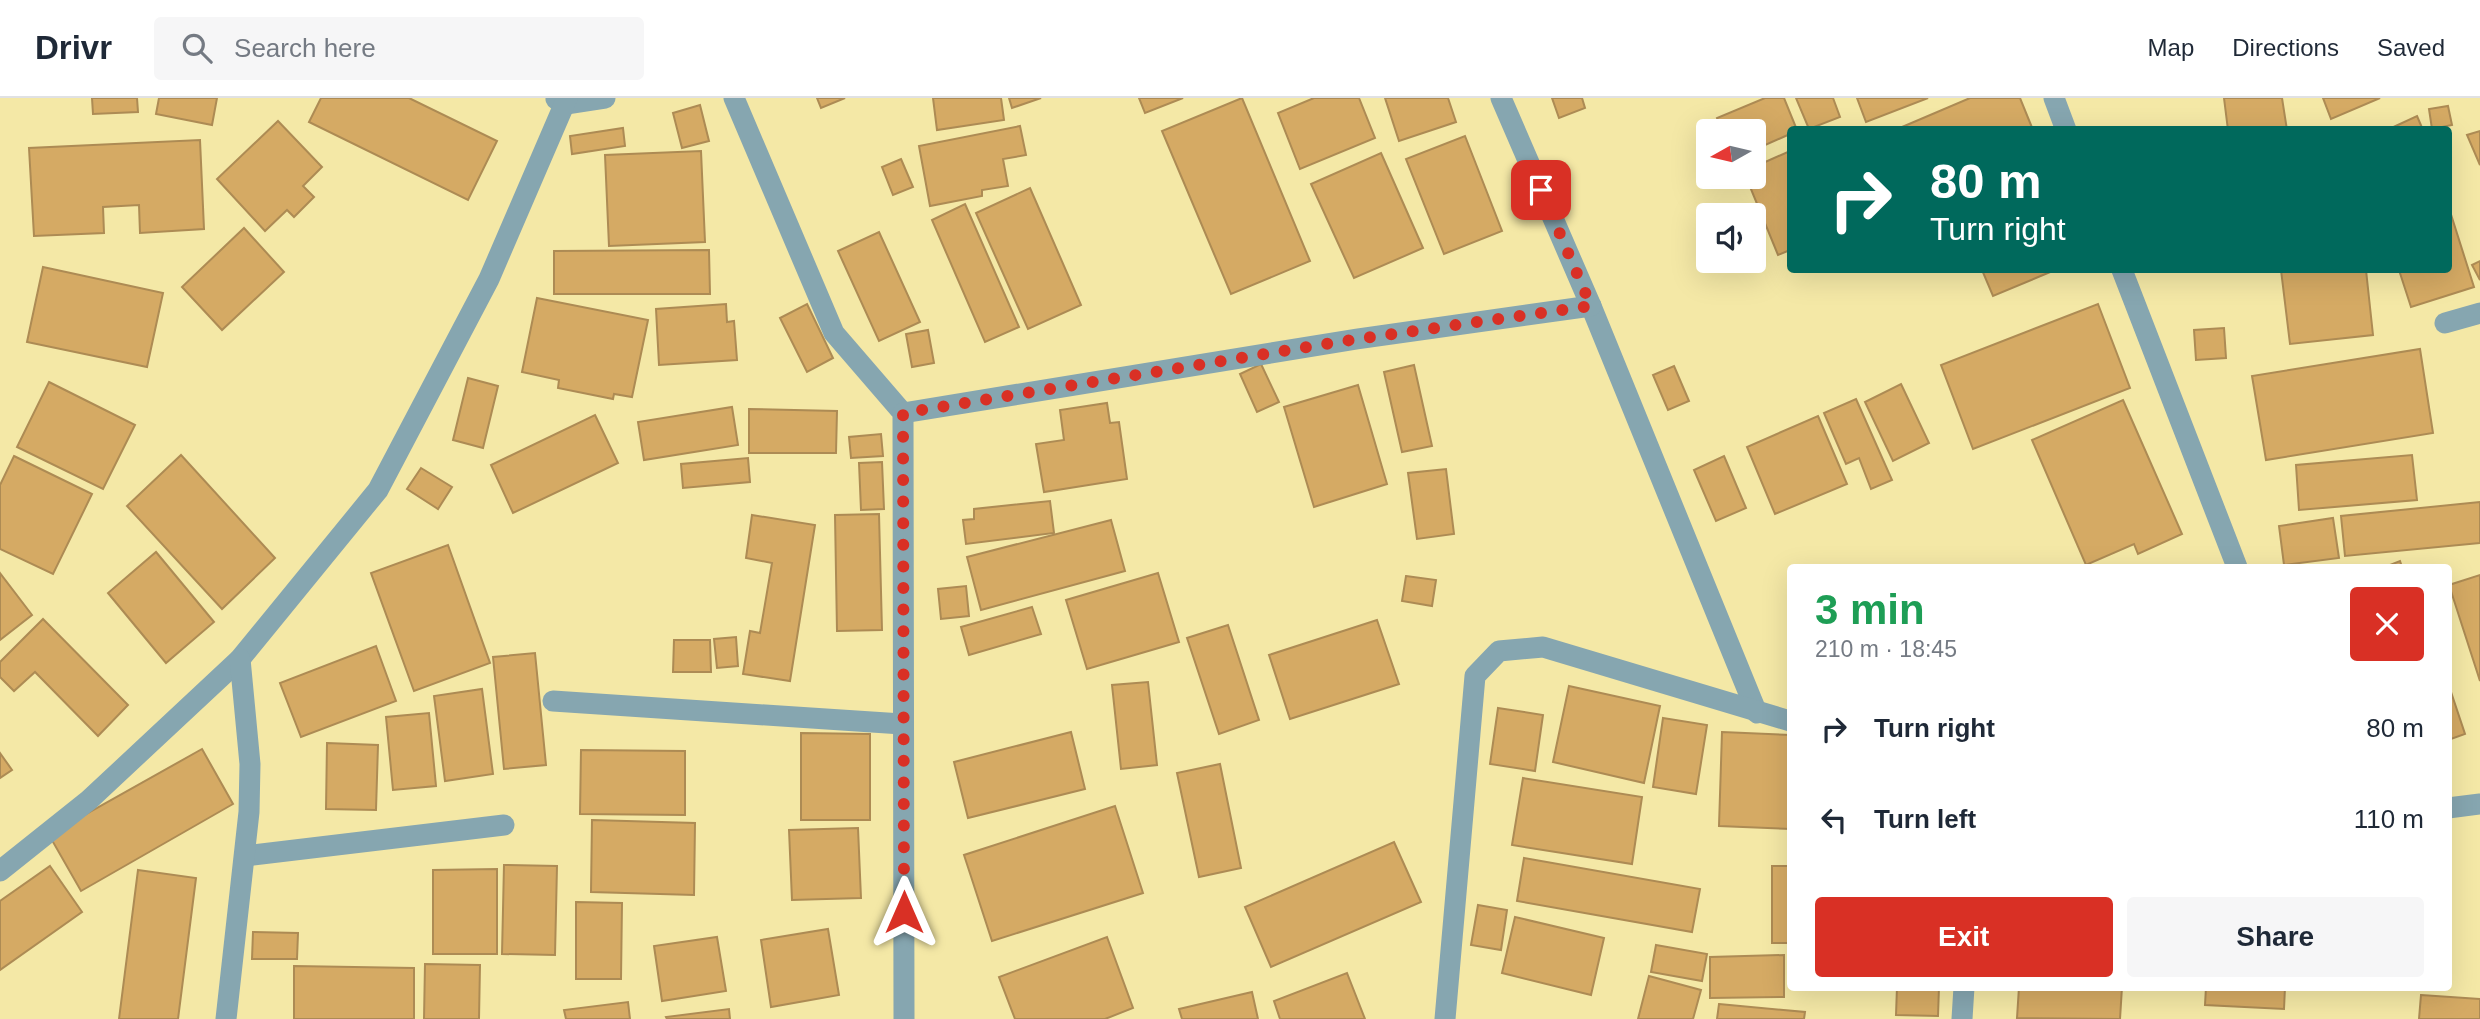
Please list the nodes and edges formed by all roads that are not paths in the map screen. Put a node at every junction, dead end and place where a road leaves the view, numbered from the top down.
1 (605, 98) edge
2 (734, 98) edge
3 (1501, 98) edge
4 (2054, 98) edge
5 (562, 100) edge
6 (2064, 126) edge
7 (2123, 273) edge
8 (1591, 306) junction
9 (2480, 313) edge
10 (2445, 323) dead end
11 (903, 413) junction
12 (2237, 564) edge
13 (240, 659) junction
14 (553, 701) dead end
15 (1757, 713) junction
16 (1787, 720) edge
17 (902, 724) junction
18 (2480, 804) edge
19 (2452, 808) edge
20 (504, 825) dead end
21 (245, 856) junction
22 (0, 871) edge
23 (1964, 991) edge
24 (226, 1019) edge
25 (904, 1019) edge
26 (1445, 1019) edge
27 (1962, 1019) edge

1 - 5 street
2 - 11 street
3 - 8 street
4 - 6 street
5 - 13 street
7 - 12 street
8 - 11 street
8 - 15 street
9 - 10 street
11 - 17 street
13 - 21 street
13 - 22 street
14 - 17 street
15 - 16 street
15 - 26 street
17 - 25 street
18 - 19 street
20 - 21 street
21 - 24 street
23 - 27 street

